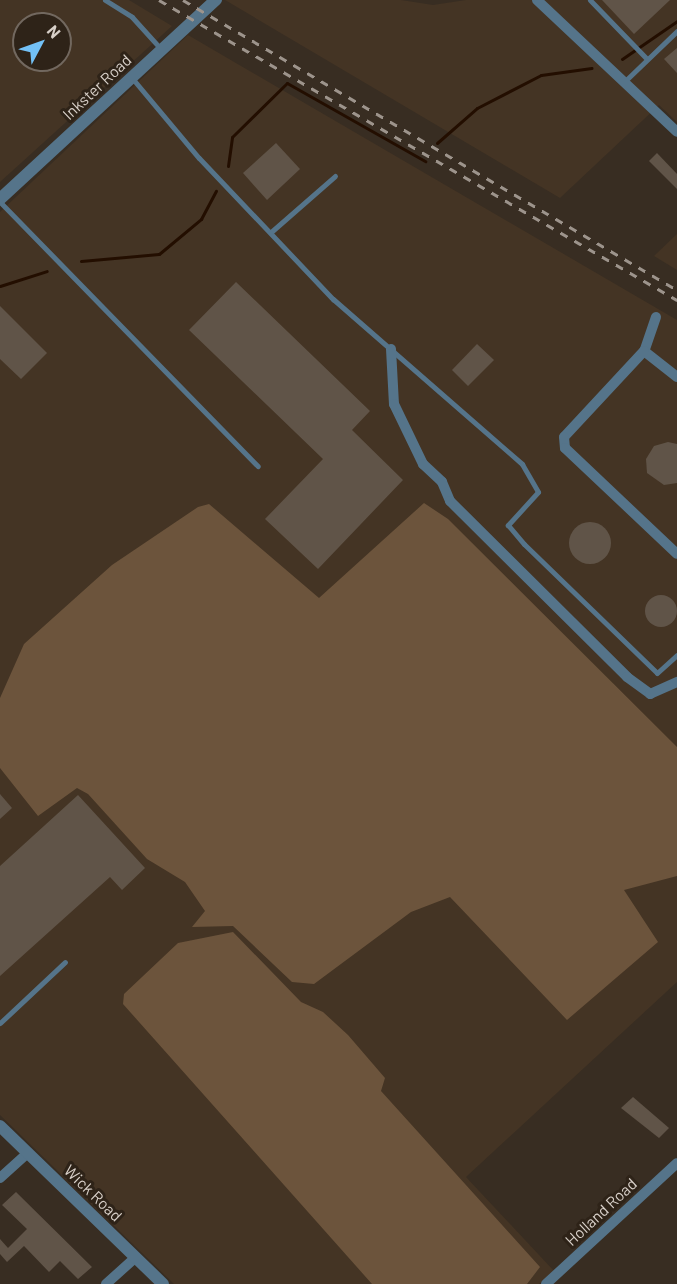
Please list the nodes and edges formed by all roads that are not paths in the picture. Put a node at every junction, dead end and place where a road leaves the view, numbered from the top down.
1 (105, 0) edge
2 (216, 0) edge
3 (537, 0) edge
4 (590, 0) edge
5 (677, 31) edge
6 (160, 48) junction
7 (647, 59) junction
8 (132, 78) junction
9 (625, 81) junction
10 (677, 132) edge
11 (335, 176) dead end
12 (0, 201) edge
13 (272, 232) junction
14 (656, 317) dead end
15 (391, 350) junction
16 (644, 351) junction
17 (677, 377) edge
18 (258, 466) dead end
19 (677, 554) edge
20 (677, 655) edge
21 (677, 682) edge
22 (65, 962) dead end
23 (0, 1023) edge
24 (0, 1126) edge
25 (28, 1153) junction
26 (677, 1163) edge
27 (0, 1178) edge
28 (136, 1257) junction
29 (106, 1284) edge
30 (163, 1284) edge
31 (546, 1284) edge

1 - 6 lane
2 - 6 street, Inkster Road
3 - 9 street
4 - 7 lane
5 - 7 lane
6 - 8 street, Inkster Road
7 - 9 lane
8 - 12 street, Inkster Road
8 - 13 lane
9 - 10 street
11 - 13 lane
12 - 18 lane
13 - 15 lane
14 - 16 street
15 - 20 lane
15 - 21 street
16 - 17 street
16 - 19 street
22 - 23 lane
24 - 25 street, Wick Road
25 - 27 street
25 - 28 street, Wick Road
26 - 31 street, Holland Road
28 - 29 street
28 - 30 street, Wick Road

